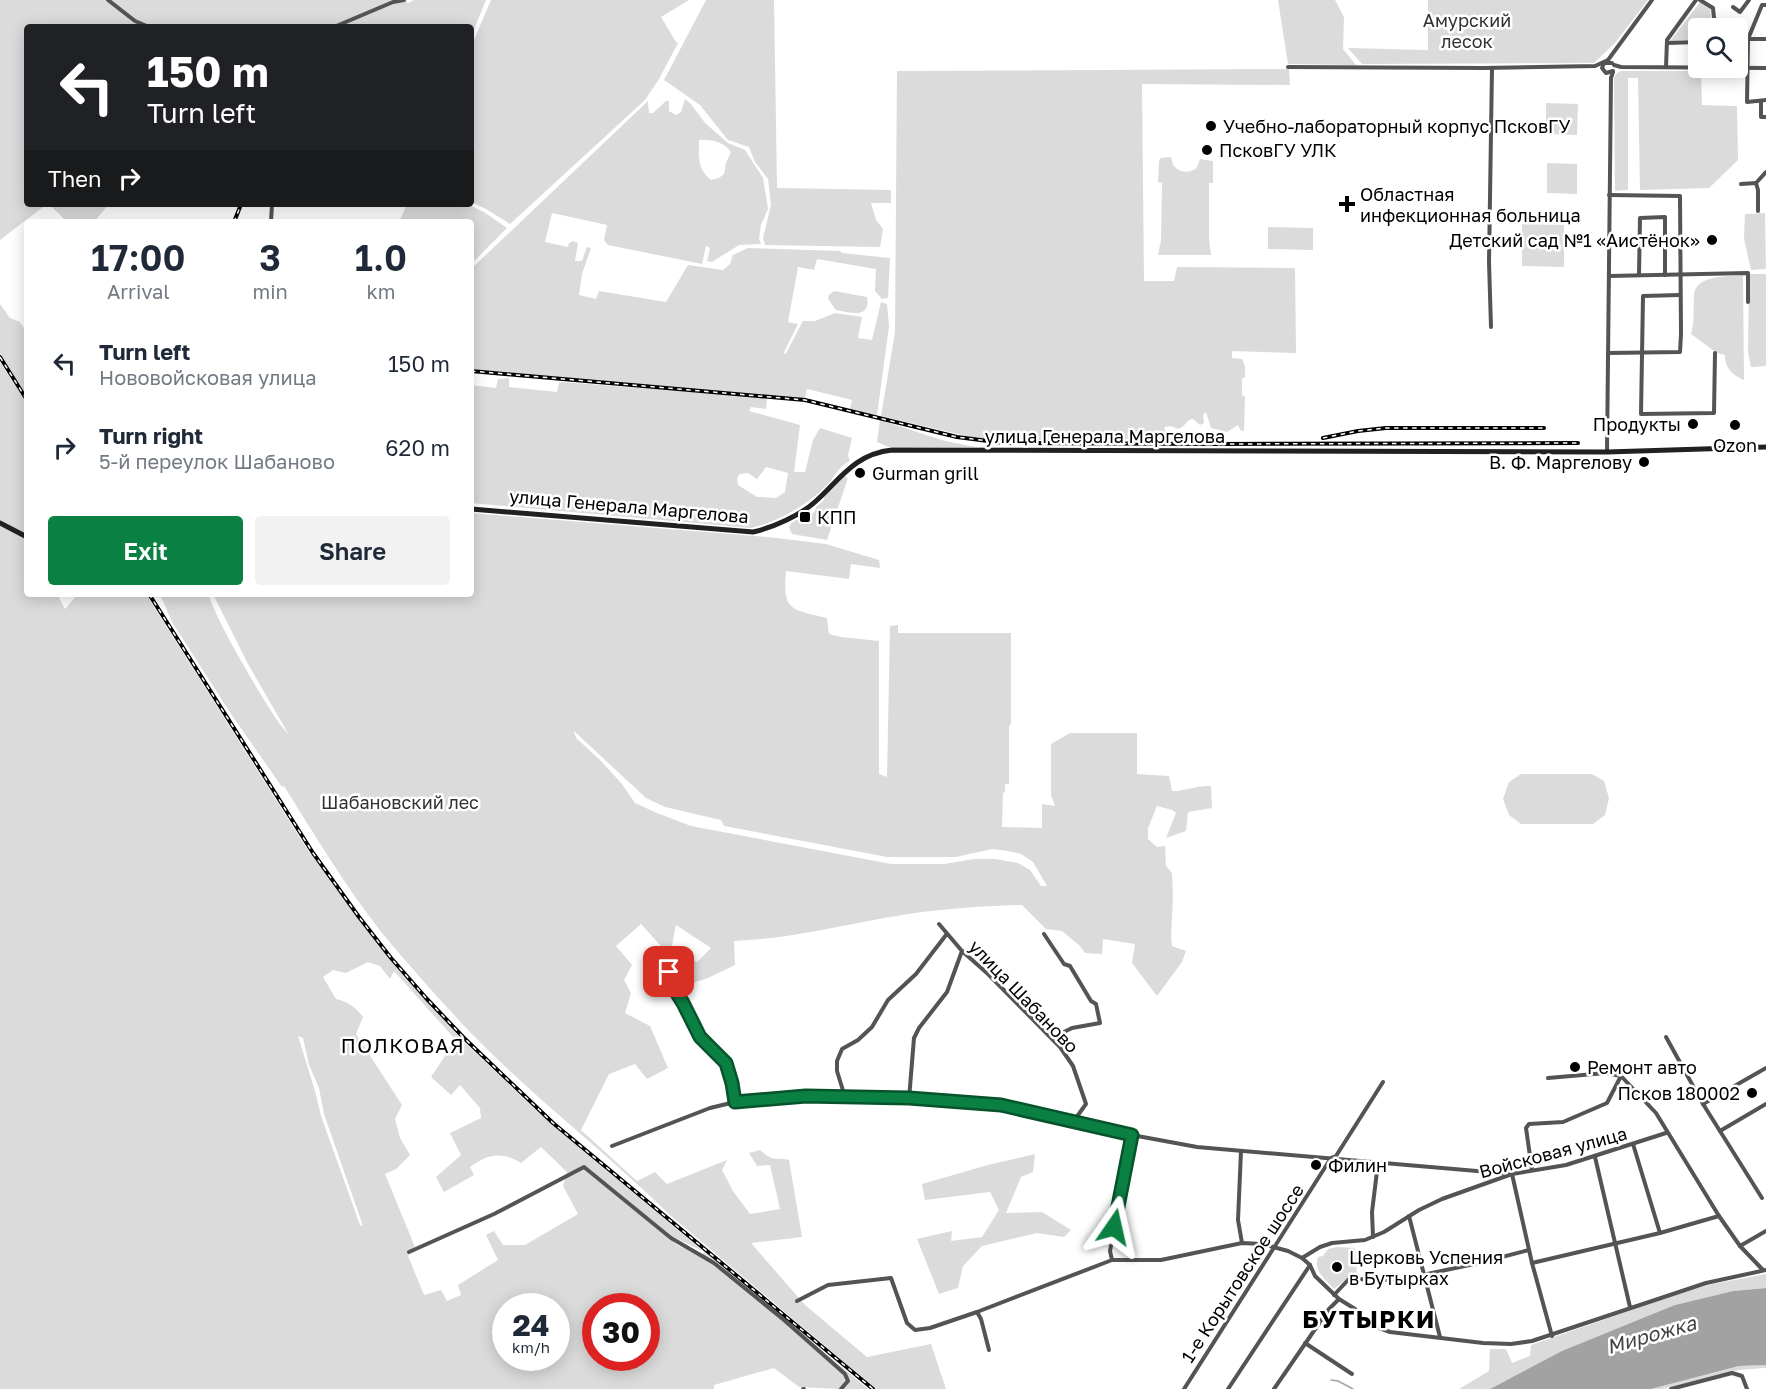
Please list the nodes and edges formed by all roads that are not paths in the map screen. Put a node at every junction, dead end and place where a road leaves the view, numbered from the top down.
1 (108, 0) edge
2 (404, 0) edge
3 (1652, 0) edge
4 (1698, 0) edge
5 (1749, 0) edge
6 (1766, 4) edge
7 (1733, 7) dead end
8 (1714, 18) edge
9 (142, 24) edge
10 (341, 24) edge
11 (1748, 39) joint
12 (1766, 39) edge
13 (1688, 42) edge
14 (1666, 43) junction
15 (1613, 52) junction
16 (1604, 63) junction
17 (1595, 66) junction
18 (1288, 67) dead end
19 (1613, 67) junction
20 (1666, 67) junction
21 (1688, 67) edge
22 (1492, 68) junction
23 (1748, 68) edge
24 (1766, 68) edge
25 (1603, 70) junction
26 (1609, 76) junction
27 (1747, 78) edge
28 (1764, 101) edge
29 (1766, 117) edge
30 (1766, 172) edge
31 (1756, 183) junction
32 (1741, 184) dead end
33 (1758, 190) junction
34 (1766, 190) edge
35 (1609, 195) junction
36 (1758, 211) dead end
37 (1681, 274) junction
38 (1665, 275) junction
39 (1609, 276) junction
40 (1639, 276) junction
41 (1680, 295) junction
42 (1748, 302) dead end
43 (1491, 327) dead end
44 (1642, 352) junction
45 (1608, 353) junction
46 (1715, 353) dead end
47 (1766, 447) edge
48 (1607, 452) junction
49 (474, 508) edge
50 (0, 523) edge
51 (24, 535) edge
52 (939, 924) dead end
53 (1044, 934) dead end
54 (946, 935) junction
55 (962, 951) junction
56 (672, 956) dead end
57 (1666, 1037) dead end
58 (1060, 1047) junction
59 (1766, 1068) edge
60 (1621, 1076) junction
61 (1548, 1078) dead end
62 (1383, 1082) dead end
63 (845, 1097) junction
64 (909, 1098) junction
65 (735, 1102) junction
66 (1703, 1104) junction
67 (1766, 1104) edge
68 (1073, 1122) junction
69 (1720, 1131) junction
70 (1666, 1133) junction
71 (1132, 1135) junction
72 (1634, 1144) junction
73 (612, 1146) dead end
74 (1241, 1151) junction
75 (1595, 1157) junction
76 (1331, 1158) junction
77 (1378, 1163) junction
78 (1532, 1170) junction
79 (1512, 1174) junction
80 (1762, 1198) dead end
81 (1409, 1216) junction
82 (1719, 1216) junction
83 (1766, 1231) edge
84 (1660, 1233) junction
85 (1373, 1237) junction
86 (1242, 1244) junction
87 (1614, 1244) junction
88 (1740, 1246) junction
89 (1275, 1247) junction
90 (1529, 1250) junction
91 (409, 1252) dead end
92 (1302, 1258) junction
93 (1112, 1260) junction
94 (1532, 1263) junction
95 (1310, 1265) junction
96 (1765, 1270) edge
97 (1424, 1275) junction
98 (1334, 1295) junction
99 (1339, 1299) junction
100 (797, 1301) dead end
101 (1630, 1307) junction
102 (977, 1312) junction
103 (1552, 1336) junction
104 (1440, 1337) junction
105 (1305, 1344) junction
106 (989, 1350) dead end
107 (1352, 1374) dead end
108 (1276, 1388) edge
109 (841, 1389) edge
110 (1184, 1389) edge
111 (1228, 1389) edge
112 (1671, 1389) edge
113 (1747, 1389) edge

1 - 9 street
2 - 10 street
3 - 15 street
4 - 8 street
4 - 14 street
5 - 7 street
6 - 11 street
11 - 12 street
13 - 14 street
14 - 20 street
15 - 16 street
15 - 19 street
16 - 17 street
16 - 19 street
16 - 25 street
17 - 22 street
17 - 25 street
18 - 22 street
19 - 20 street
19 - 26 street
20 - 21 street
22 - 43 street
23 - 24 street
25 - 26 street
26 - 35 street
27 - 28 street
28 - 29 street
30 - 31 street
31 - 32 street
31 - 33 street
33 - 34 street
33 - 36 street
35 - 37 street
35 - 39 street
37 - 38 street
37 - 41 street
37 - 42 street
38 - 40 street
38 - 40 street
39 - 40 street
39 - 45 street
41 - 44 street
41 - 44 street
44 - 45 street
44 - 46 street
45 - 48 street
47 - 48 main road, улица Генерала Маргелова
48 - 49 main road, улица Генерала Маргелова
50 - 51 main road
52 - 54 street, улица Шабаново
53 - 58 street
54 - 55 street, улица Шабаново
54 - 63 street
55 - 58 street, улица Шабаново
55 - 64 street
56 - 65 street
57 - 66 street
58 - 68 street, улица Шабаново
59 - 66 street
60 - 61 street
60 - 70 street
60 - 78 street
62 - 76 street, 1-е Корытовское шоссе
63 - 64 street
63 - 65 street
64 - 68 street
65 - 73 street
66 - 69 street
67 - 69 street
68 - 71 street
69 - 80 street
70 - 72 street, Войсковая улица
70 - 82 street
71 - 74 street
71 - 93 street
72 - 75 street, Войсковая улица
72 - 84 street
74 - 76 street
74 - 86 street
75 - 78 street, Войсковая улица
75 - 87 street
76 - 77 street
76 - 89 street, 1-е Корытовское шоссе
77 - 79 street
77 - 85 street
78 - 79 street, Войсковая улица
79 - 81 street, Войсковая улица
79 - 90 street
81 - 85 street, Войсковая улица
81 - 97 street
82 - 84 street
82 - 88 street
83 - 88 street
84 - 87 street
85 - 92 street, Войсковая улица
86 - 89 street
86 - 93 street
87 - 94 street
87 - 101 street
88 - 96 street
89 - 92 street
89 - 110 street, 1-е Корытовское шоссе
90 - 94 street
90 - 97 street
91 - 109 street
92 - 95 street
93 - 102 street
94 - 103 street
95 - 98 street
95 - 111 street
96 - 101 street
97 - 98 street
97 - 104 street
98 - 99 street
99 - 104 street
99 - 105 street
100 - 102 street
101 - 103 street
102 - 106 street
103 - 104 street
105 - 107 street
105 - 108 street
112 - 113 street

